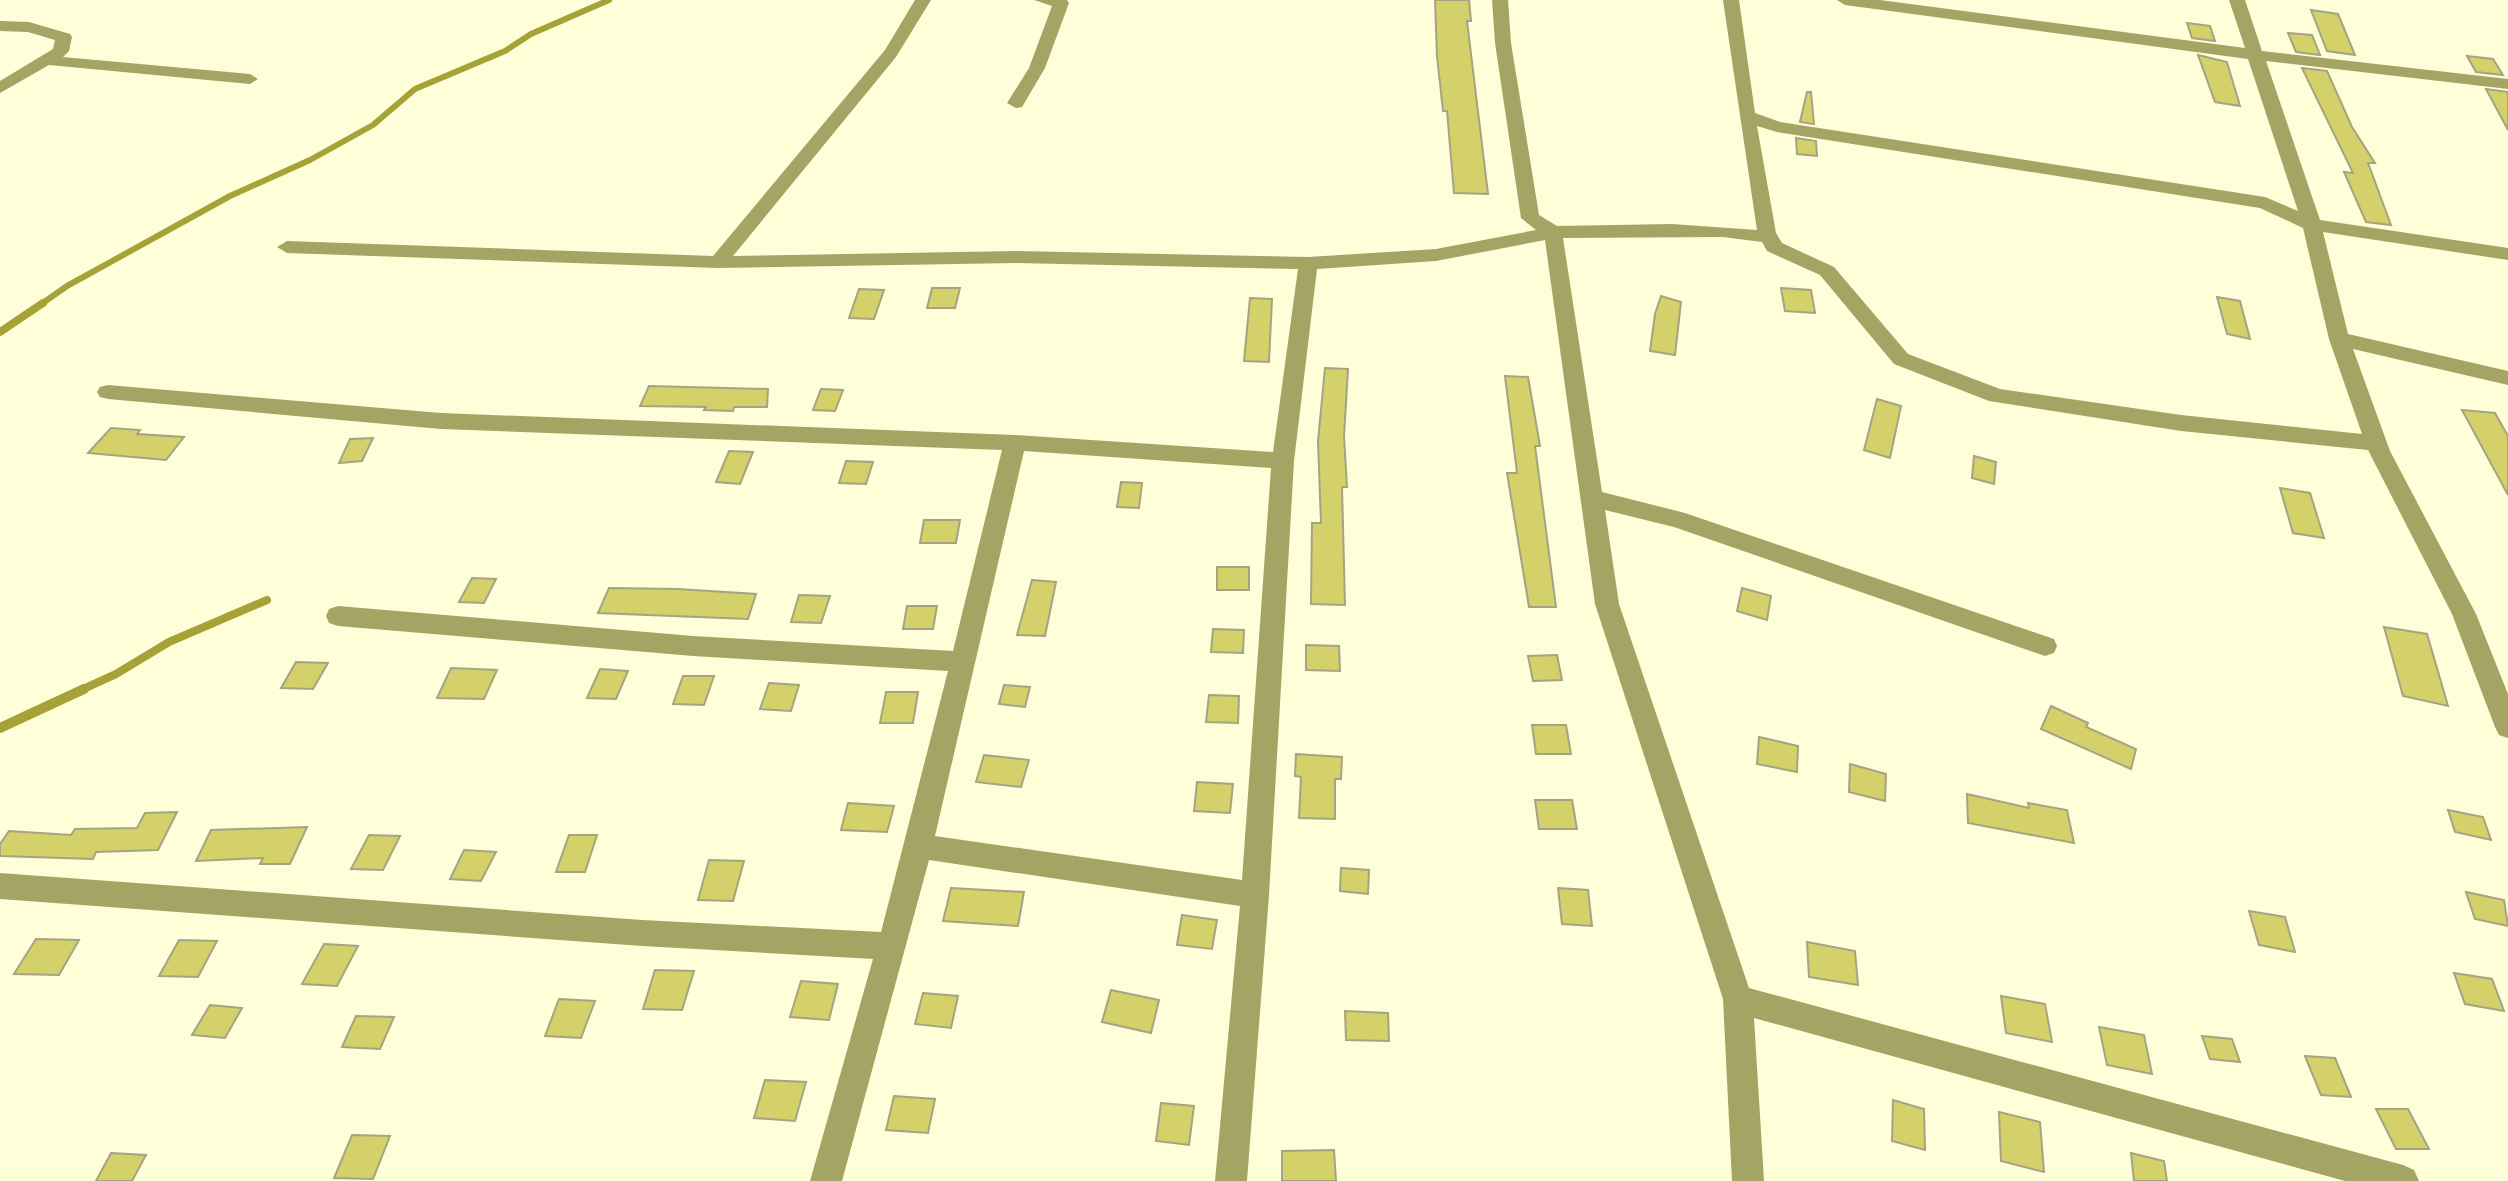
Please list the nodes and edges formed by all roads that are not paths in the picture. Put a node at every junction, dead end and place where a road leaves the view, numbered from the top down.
1 (923, 0) edge
2 (1042, 0) edge
3 (1500, 0) edge
4 (1731, 0) edge
5 (1845, 0) edge
6 (2237, 0) edge
7 (0, 26) edge
8 (2257, 55) junction
9 (45, 60) junction
10 (250, 79) dead end
11 (2508, 84) edge
12 (0, 88) edge
13 (1016, 103) dead end
14 (1747, 116) junction
15 (2312, 225) junction
16 (1553, 232) junction
17 (1769, 237) junction
18 (287, 247) dead end
19 (2508, 254) edge
20 (718, 262) junction
21 (1308, 263) junction
22 (2339, 339) junction
23 (2508, 378) edge
24 (108, 392) dead end
25 (1015, 443) junction
26 (2376, 443) junction
27 (1283, 461) junction
28 (1592, 498) junction
29 (338, 616) dead end
30 (2045, 646) dead end
31 (962, 662) junction
32 (2508, 727) edge
33 (919, 846) junction
34 (0, 886) edge
35 (1255, 895) junction
36 (890, 946) junction
37 (1738, 999) junction
38 (826, 1181) edge
39 (1231, 1181) edge
40 (1748, 1181) edge
41 (2403, 1181) edge

1 - 20 street
2 - 13 street
3 - 16 street
4 - 14 street
5 - 8 street
6 - 8 street
7 - 9 street
8 - 11 street
8 - 15 street
9 - 10 street
9 - 12 street
14 - 15 street
14 - 17 street
15 - 19 street
15 - 22 street
16 - 17 street
16 - 21 street
16 - 28 street
17 - 26 street
18 - 20 street
20 - 21 street
21 - 27 street
22 - 23 street
22 - 26 street
24 - 25 street
25 - 27 street
25 - 31 street
26 - 32 street
27 - 35 street
28 - 30 street
28 - 37 street
29 - 31 street
31 - 33 street
33 - 35 street
33 - 36 street
34 - 36 street
35 - 39 street
36 - 38 street
37 - 40 street
37 - 41 street

